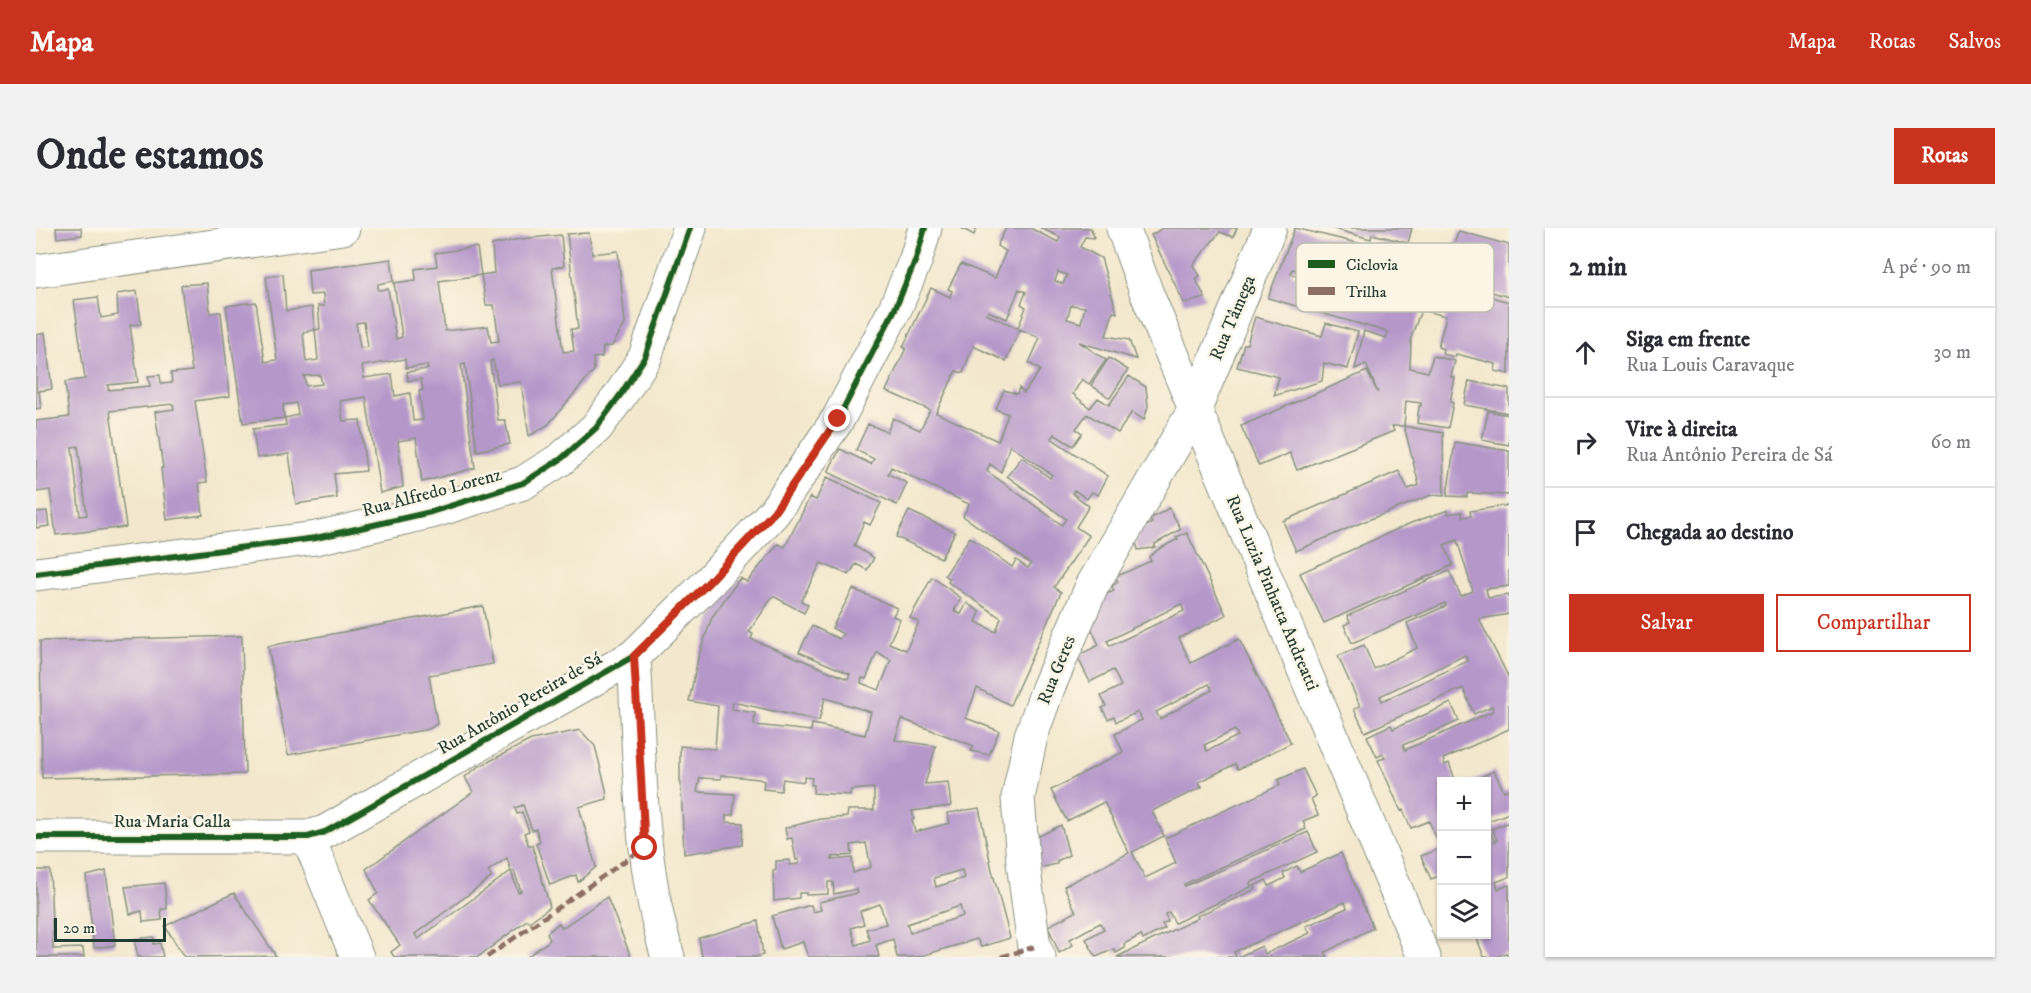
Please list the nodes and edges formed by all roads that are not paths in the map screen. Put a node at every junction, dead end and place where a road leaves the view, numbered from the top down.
1 (343, 228) edge
2 (690, 228) edge
3 (925, 228) edge
4 (1124, 228) edge
5 (1270, 228) edge
6 (36, 271) edge
7 (1195, 409) junction
8 (36, 574) edge
9 (634, 656) junction
10 (36, 837) edge
11 (308, 837) junction
12 (357, 957) edge
13 (668, 957) edge
14 (1038, 957) edge
15 (1425, 957) edge

1 - 6 street
2 - 8 street, Rua Alfredo Lorenz
3 - 9 street, Rua Antônio Pereira de Sá
4 - 7 street, Rua Luzia Pinhatta Andreatti
5 - 7 street, Rua Tâmega
7 - 14 street, Rua Geres
7 - 15 street, Rua Luzia Pinhatta Andreatti
9 - 11 street, Rua Antônio Pereira de Sá
9 - 13 street
10 - 11 street, Rua Maria Calla
11 - 12 street

